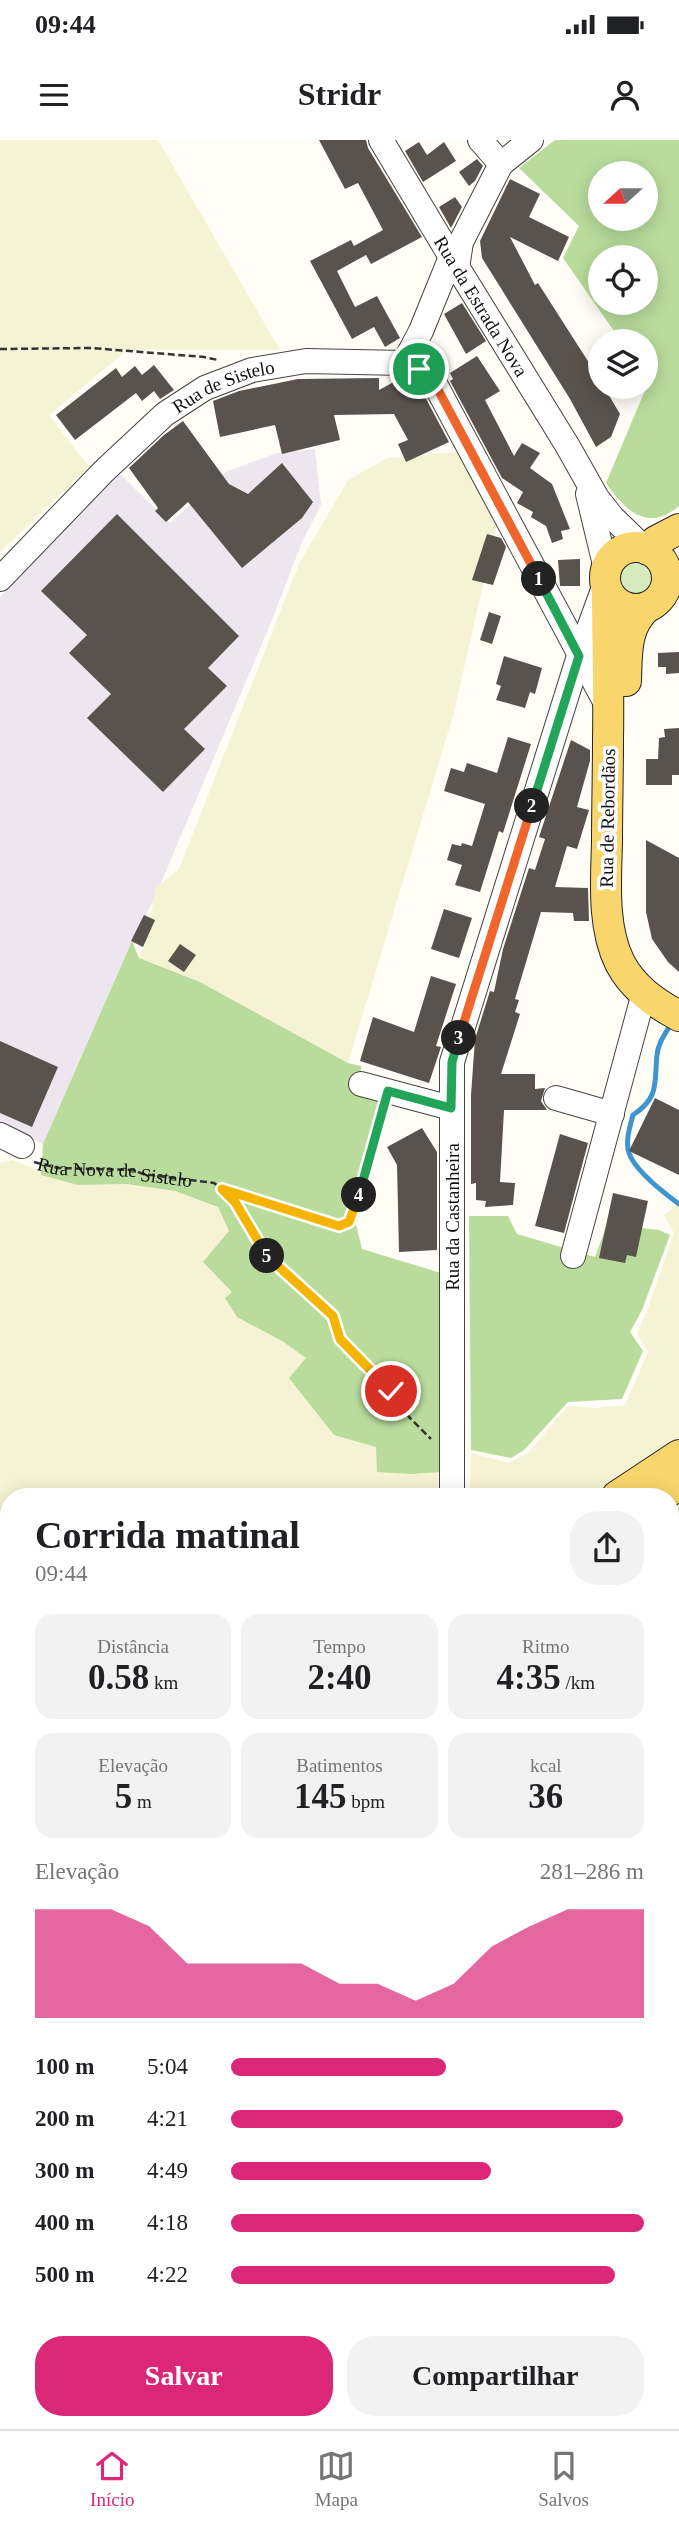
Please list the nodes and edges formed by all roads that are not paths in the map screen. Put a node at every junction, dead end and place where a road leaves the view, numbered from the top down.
1 (381, 140) edge
2 (480, 140) edge
3 (531, 140) edge
4 (501, 164) junction
5 (454, 262) junction
6 (404, 363) junction
7 (582, 473) junction
8 (679, 529) edge
9 (645, 548) junction
10 (673, 568) edge
11 (0, 579) edge
12 (606, 581) junction
13 (648, 607) junction
14 (579, 656) junction
15 (565, 701) junction
16 (608, 712) junction
17 (644, 993) junction
18 (679, 998) edge
19 (679, 1016) edge
20 (361, 1084) dead end
21 (556, 1098) dead end
22 (451, 1108) junction
23 (612, 1114) junction
24 (0, 1135) edge
25 (22, 1146) road end
26 (573, 1256) dead end
27 (679, 1455) edge
28 (452, 1488) edge
29 (629, 1488) edge

1 - 5 street, Rua da Estrada Nova
2 - 4 street
3 - 4 street
4 - 5 street
5 - 6 street
5 - 7 street, Rua da Estrada Nova
6 - 11 street, Rua de Sistelo
6 - 14 street
7 - 9 street, Rua da Estrada Nova
7 - 12 street, Rua da Estrada Nova
8 - 9 main road
9 - 10 main road
9 - 12 main road
10 - 13 main road
12 - 13 main road
12 - 14 street, Rua da Castanheira
12 - 16 main road, Rua de Rebordãos
13 - 18 main road, Rua de Rebordãos
14 - 15 street, Rua da Castanheira
14 - 16 street
15 - 16 street
15 - 22 street, Rua da Castanheira
16 - 17 main road, Rua de Rebordãos
17 - 19 main road, Rua de Rebordãos
17 - 23 street
20 - 22 street
21 - 23 street
22 - 28 street, Rua da Castanheira
23 - 26 street
24 - 25 street, Rua Nova de Sistelo
27 - 29 main road

